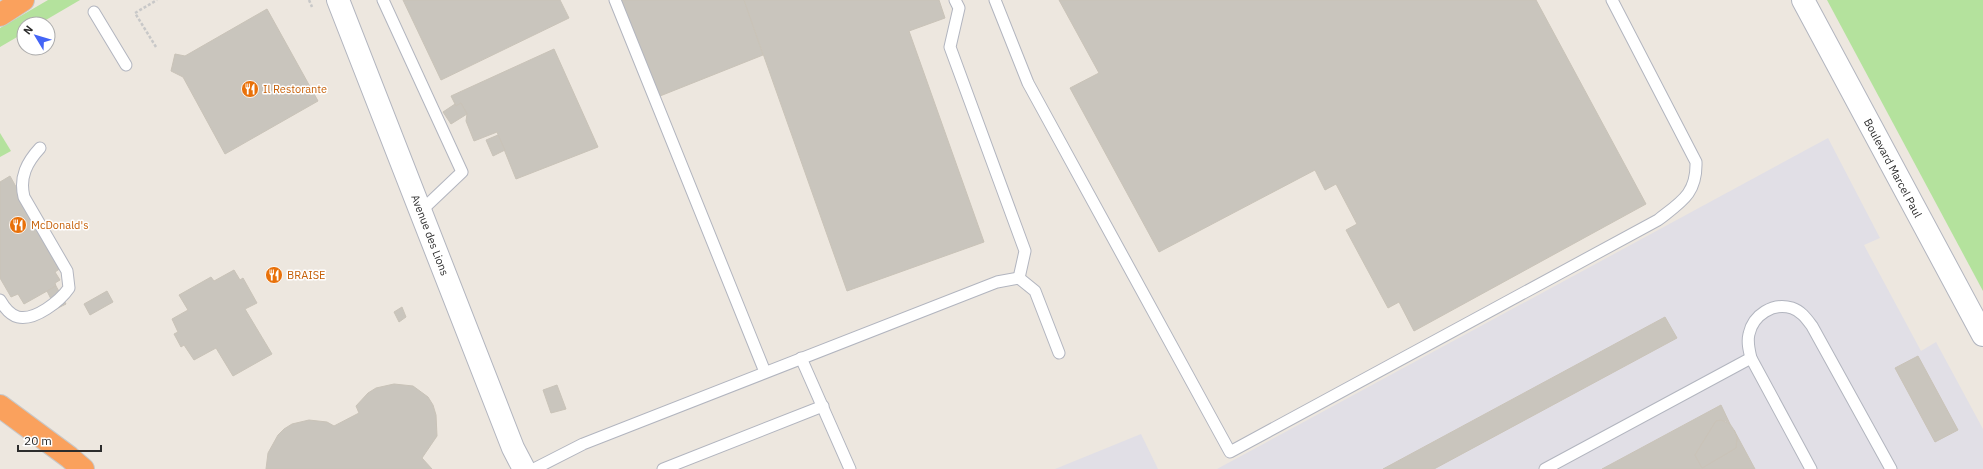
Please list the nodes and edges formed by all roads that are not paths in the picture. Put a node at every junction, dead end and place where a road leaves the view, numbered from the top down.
1 (20, 0) edge
2 (23, 0) edge
3 (338, 0) edge
4 (382, 0) edge
5 (615, 0) edge
6 (955, 0) edge
7 (995, 0) edge
8 (1612, 0) edge
9 (1803, 0) edge
10 (0, 11) edge
11 (94, 12) dead end
12 (0, 15) edge
13 (126, 65) dead end
14 (40, 148) dead end
15 (421, 211) junction
16 (1019, 278) junction
17 (0, 300) edge
18 (1983, 335) edge
19 (1058, 353) dead end
20 (801, 358) junction
21 (1751, 358) junction
22 (764, 372) junction
23 (0, 406) edge
24 (823, 406) junction
25 (83, 469) edge
26 (524, 469) edge
27 (534, 469) edge
28 (663, 469) edge
29 (850, 469) edge
30 (1546, 469) edge
31 (1811, 469) edge
32 (1891, 469) edge

1 - 10 street
2 - 12 highway
3 - 15 street, Avenue des Lions
4 - 15 lane
5 - 22 lane
6 - 16 lane
7 - 8 lane
9 - 18 street, Boulevard Marcel Paul
11 - 13 lane
14 - 17 lane
15 - 26 street, Avenue des Lions
16 - 19 lane
16 - 20 lane
20 - 22 lane
20 - 24 lane
21 - 30 lane
21 - 31 lane
21 - 32 lane
22 - 27 lane
23 - 25 highway
24 - 28 lane
24 - 29 lane

